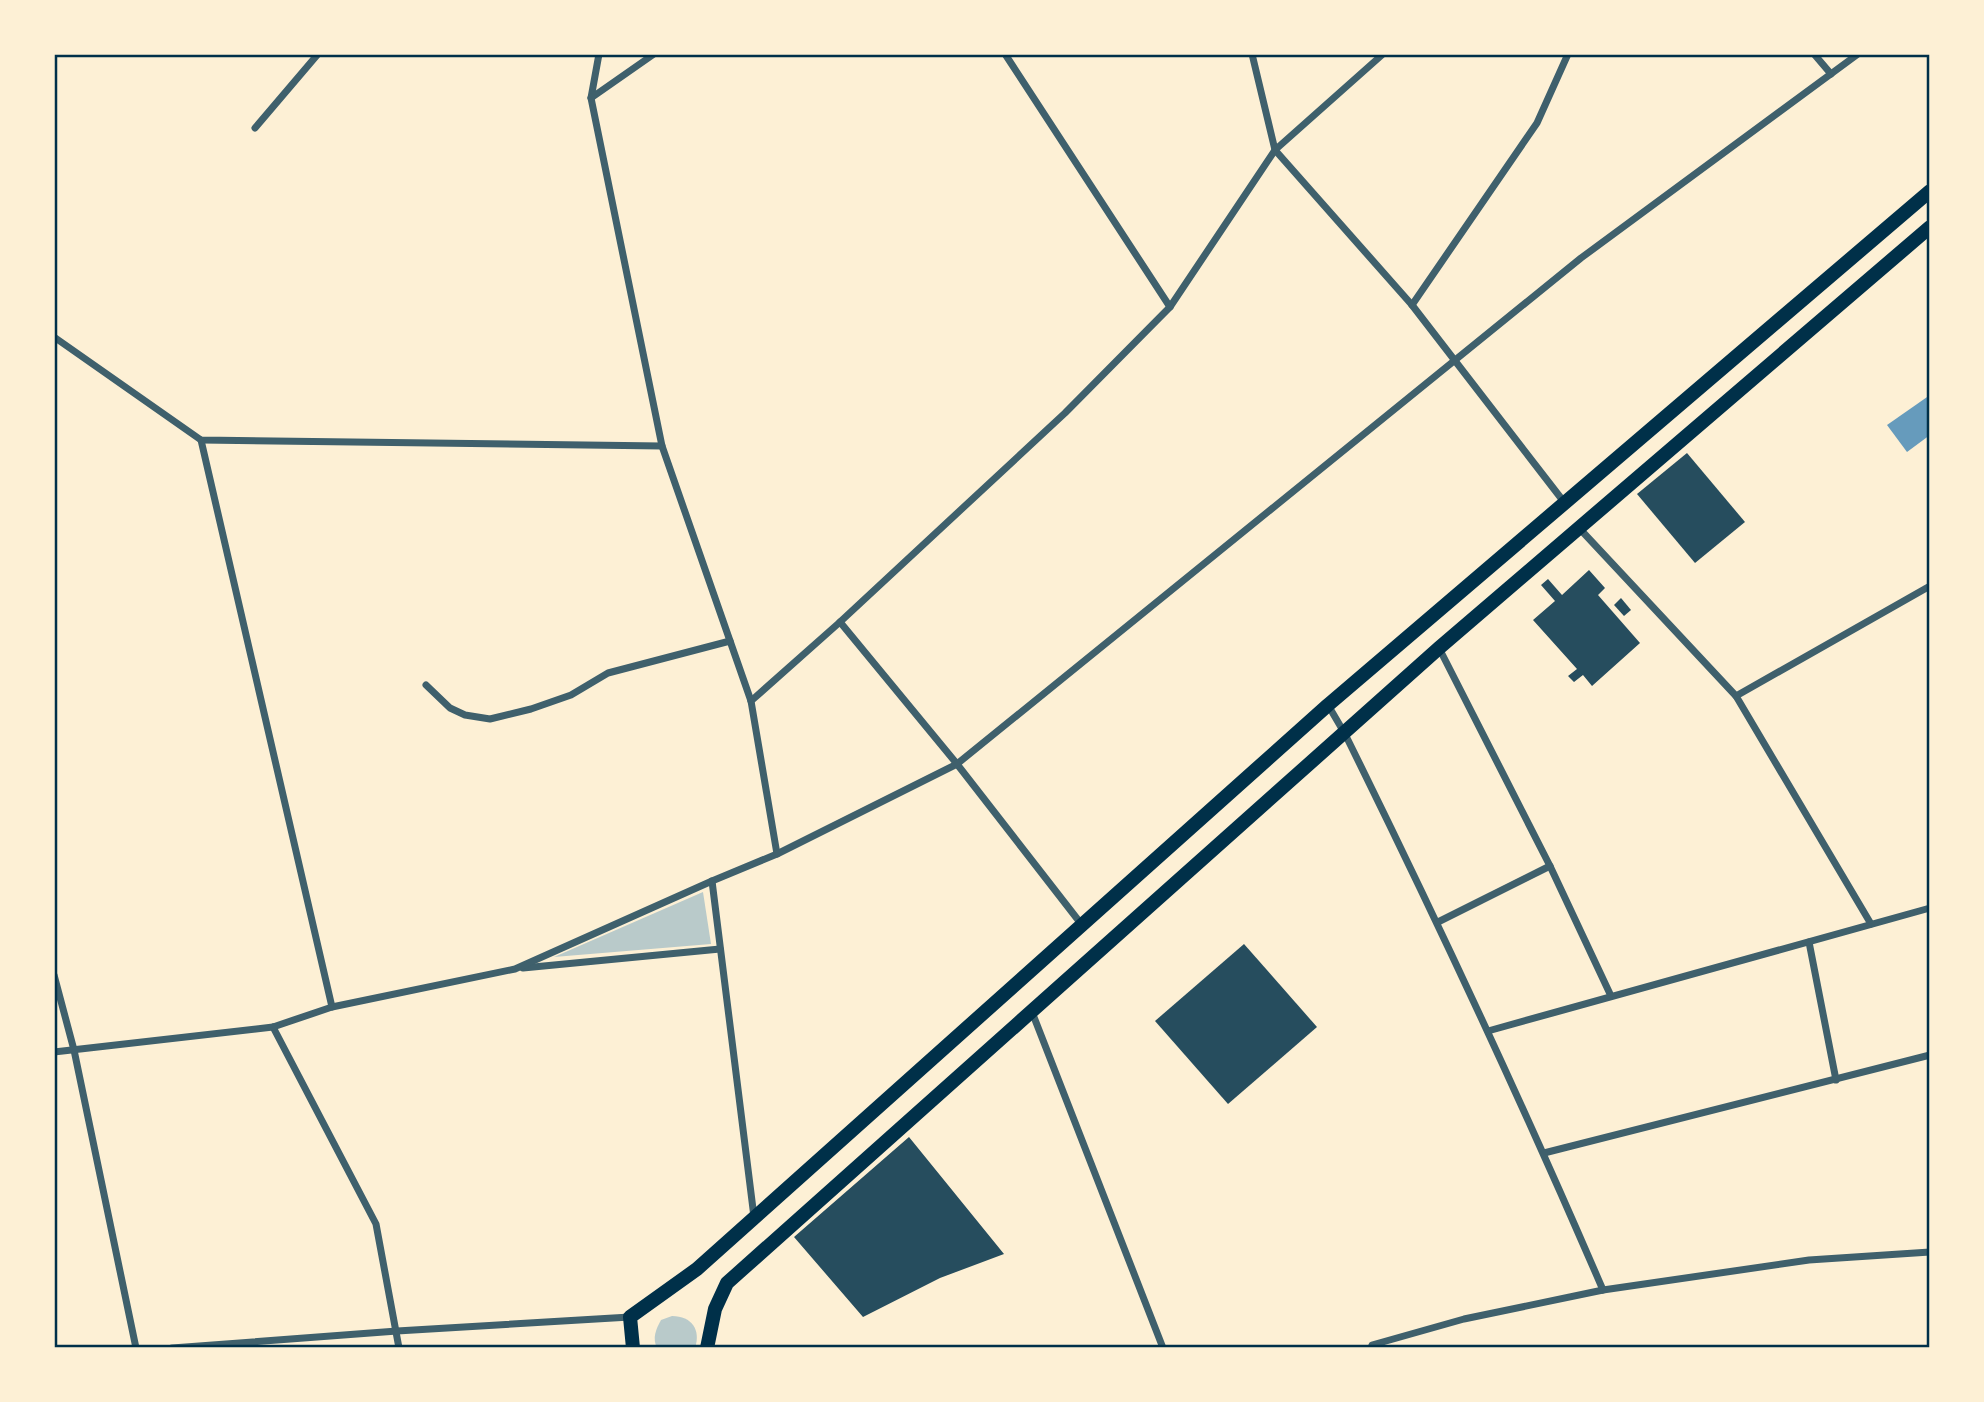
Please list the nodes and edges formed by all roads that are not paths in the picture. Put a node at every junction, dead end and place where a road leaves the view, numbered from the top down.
1 (318, 54) edge
2 (599, 54) edge
3 (654, 54) edge
4 (1005, 54) edge
5 (1252, 54) edge
6 (1383, 54) edge
7 (1568, 54) edge
8 (1814, 54) edge
9 (1858, 54) edge
10 (1831, 74) junction
11 (592, 98) junction
12 (255, 128) dead end
13 (1275, 150) junction
14 (1930, 191) edge
15 (1930, 227) edge
16 (1412, 305) junction
17 (1170, 307) junction
18 (54, 337) edge
19 (1455, 361) junction
20 (201, 440) junction
21 (662, 446) junction
22 (1564, 502) junction
23 (1578, 527) junction
24 (1930, 586) edge
25 (840, 622) junction
26 (730, 641) junction
27 (1439, 648) junction
28 (426, 685) dead end
29 (1735, 696) junction
30 (751, 701) junction
31 (1328, 705) junction
32 (1345, 734) junction
33 (957, 764) junction
34 (777, 854) junction
35 (1550, 866) junction
36 (712, 881) junction
37 (1930, 908) edge
38 (1438, 922) junction
39 (1871, 924) junction
40 (1082, 926) junction
41 (1810, 942) junction
42 (720, 949) junction
43 (515, 969) junction
44 (54, 975) edge
45 (1611, 996) junction
46 (332, 1007) junction
47 (1032, 1012) junction
48 (273, 1027) junction
49 (1488, 1031) junction
50 (74, 1050) junction
51 (54, 1052) edge
52 (1930, 1055) edge
53 (1836, 1080) junction
54 (1544, 1153) junction
55 (755, 1218) junction
56 (1930, 1252) edge
57 (1603, 1290) junction
58 (630, 1317) junction
59 (397, 1331) junction
60 (1371, 1346) edge
61 (136, 1348) edge
62 (172, 1348) edge
63 (399, 1348) edge
64 (633, 1348) edge
65 (707, 1348) edge
66 (1163, 1348) edge

1 - 12 street
2 - 11 street
3 - 11 street
4 - 17 street
5 - 13 street
6 - 13 street
7 - 16 street
8 - 10 street
9 - 10 street
10 - 19 street
11 - 21 street
13 - 16 street
13 - 17 street
14 - 22 main road
15 - 23 main road
16 - 19 street
17 - 25 street
18 - 20 street
19 - 22 street
19 - 33 street
20 - 21 street
20 - 46 street
21 - 26 street
22 - 31 main road
23 - 27 main road
23 - 29 street
24 - 29 street
25 - 30 street
25 - 33 street
26 - 28 street
26 - 30 street
27 - 32 main road
27 - 35 street
29 - 39 street
30 - 34 street
31 - 32 street
31 - 40 main road
32 - 38 street
32 - 47 main road
33 - 34 street
33 - 40 street
34 - 36 street
35 - 38 street
35 - 45 street
36 - 42 street
36 - 43 street
37 - 39 street
38 - 49 street
39 - 41 street
40 - 55 main road
41 - 45 street
41 - 53 street
42 - 43 street
42 - 55 street
43 - 46 street
44 - 50 street
45 - 49 street
46 - 48 street
47 - 65 main road
47 - 66 street
48 - 50 street
48 - 59 street
49 - 54 street
50 - 51 street
50 - 61 street
52 - 53 street
53 - 54 street
54 - 57 street
55 - 58 main road
56 - 57 street
57 - 60 street
58 - 59 street
58 - 64 main road
59 - 62 street
59 - 63 street

